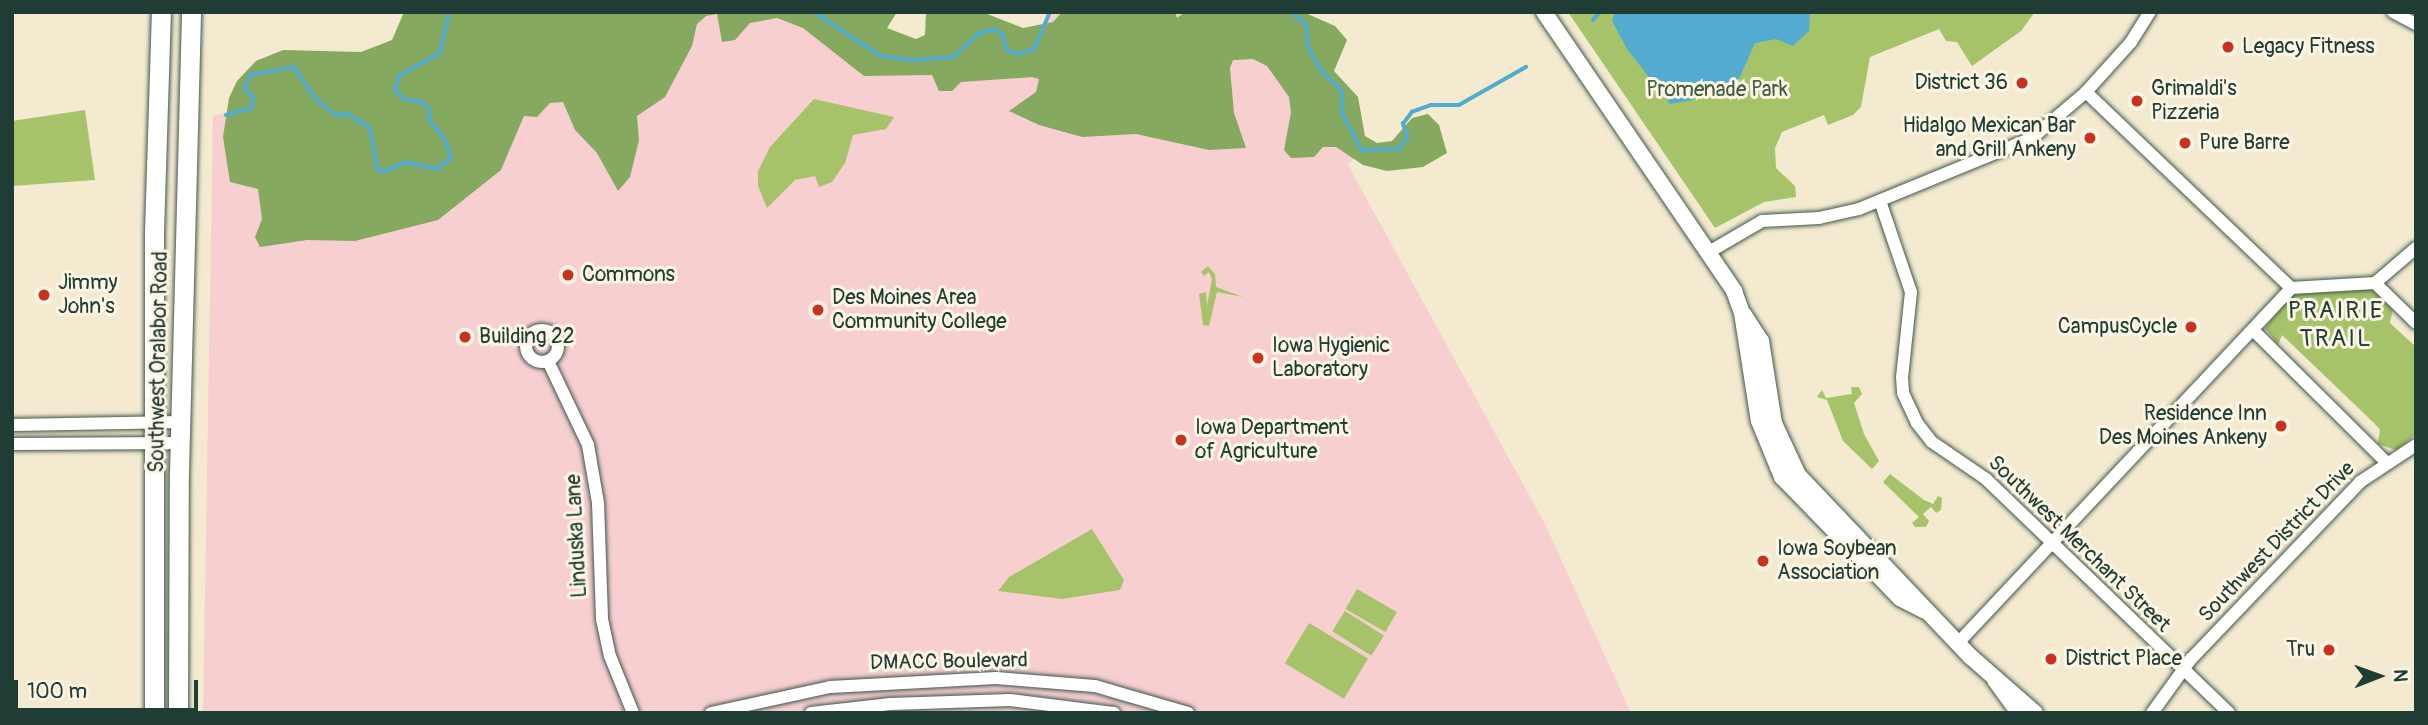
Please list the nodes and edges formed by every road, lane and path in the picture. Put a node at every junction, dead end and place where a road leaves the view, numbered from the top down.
1 (161, 12) edge
2 (191, 12) edge
3 (1544, 12) edge
4 (2150, 12) edge
5 (2393, 12) edge
6 (2416, 24) edge
7 (2086, 92) junction
8 (1880, 201) junction
9 (2416, 247) edge
10 (1709, 252) junction
11 (2375, 283) junction
12 (2291, 288) junction
13 (2416, 323) edge
14 (2254, 331) junction
15 (548, 361) dead end
16 (153, 422) junction
17 (181, 422) junction
18 (12, 425) edge
19 (180, 443) junction
20 (12, 444) edge
21 (153, 444) junction
22 (2416, 445) edge
23 (2386, 463) junction
24 (2051, 543) junction
25 (1958, 643) junction
26 (2182, 669) junction
27 (1994, 678) junction
28 (154, 713) edge
29 (178, 713) edge
30 (633, 713) edge
31 (710, 713) edge
32 (811, 713) edge
33 (1114, 713) edge
34 (1188, 713) edge
35 (2019, 713) edge
36 (2035, 713) edge
37 (2152, 713) edge
38 (2229, 713) edge

1 - 16 main road, Southwest Oralabor Road
2 - 17 main road, Southwest Oralabor Road
3 - 10 street
4 - 7 street
5 - 6 street
7 - 8 street
7 - 12 street
8 - 10 street
8 - 24 street, Southwest Merchant Street
9 - 11 street
10 - 25 street
11 - 12 street
11 - 13 street
12 - 14 street
14 - 23 street
14 - 24 street
15 - 30 street, Linduska Lane
16 - 17 street
16 - 18 street
16 - 21 main road, Southwest Oralabor Road
17 - 19 main road, Southwest Oralabor Road
19 - 21 street
19 - 29 main road, Southwest Oralabor Road
20 - 21 street
21 - 28 main road, Southwest Oralabor Road
22 - 23 street, Southwest District Drive
23 - 26 street, Southwest District Drive
24 - 25 street
24 - 26 street, Southwest Merchant Street
25 - 27 street
26 - 37 street, Southwest District Drive
26 - 38 street, Southwest Merchant Street
27 - 35 street
27 - 36 street
31 - 34 street, DMACC Boulevard
32 - 33 street, DMACC Boulevard

